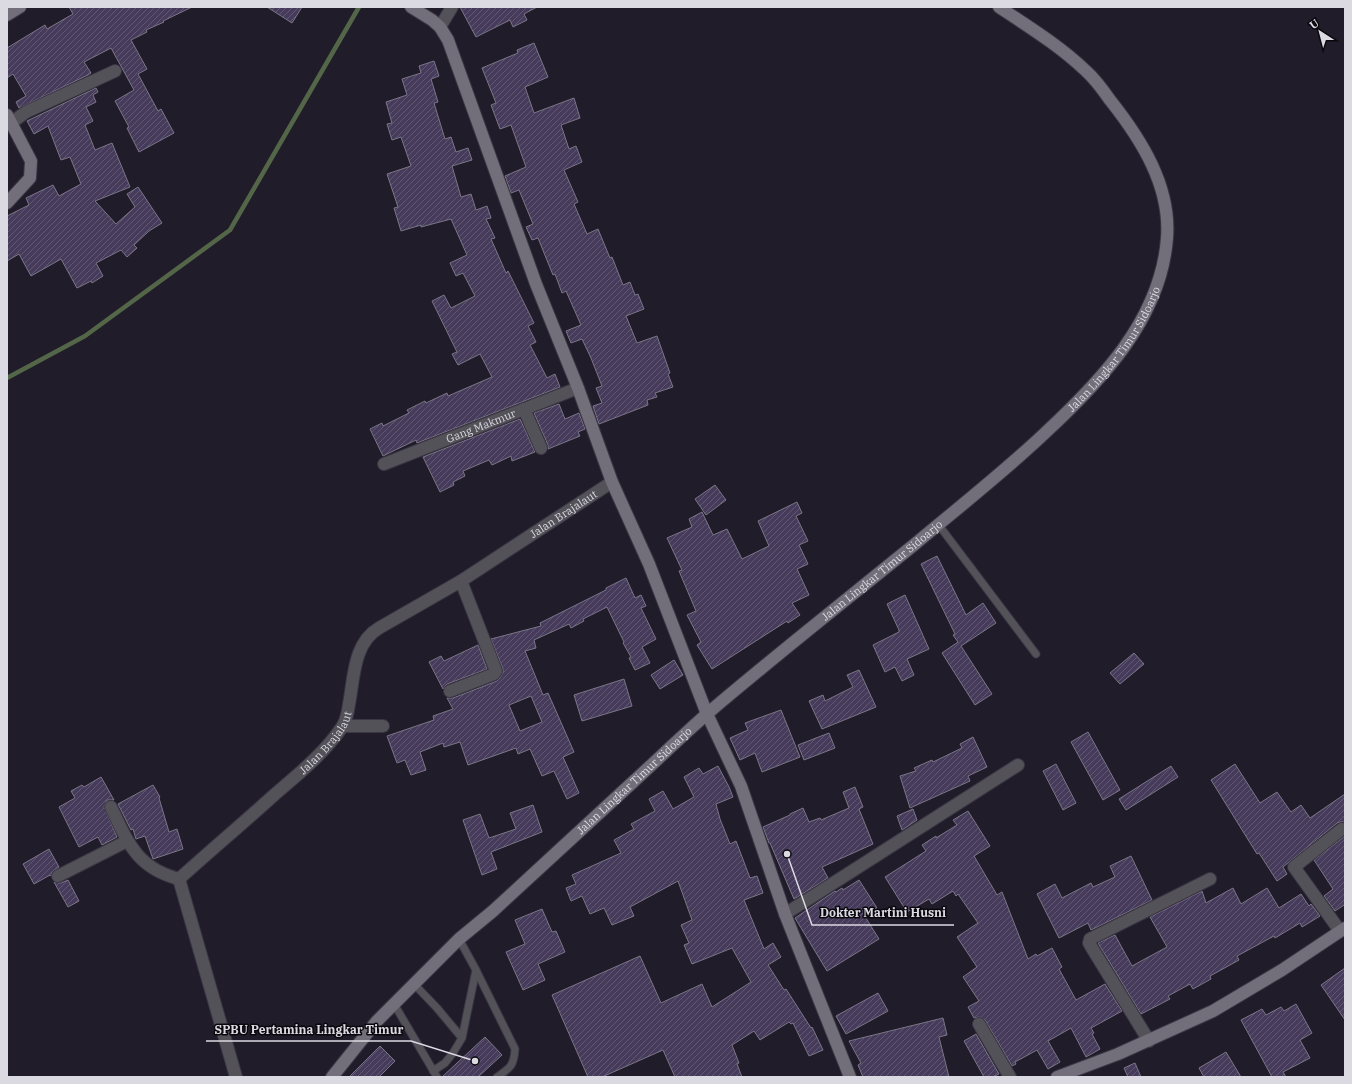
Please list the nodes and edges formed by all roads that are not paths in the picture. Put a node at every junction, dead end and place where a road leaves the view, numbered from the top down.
1 (20, 7) edge
2 (412, 7) edge
3 (452, 7) edge
4 (999, 7) edge
5 (7, 15) edge
6 (436, 23) junction
7 (115, 71) dead end
8 (9, 119) edge
9 (7, 203) edge
10 (578, 388) junction
11 (524, 409) junction
12 (541, 448) dead end
13 (384, 464) dead end
14 (609, 475) junction
15 (938, 524) junction
16 (461, 581) junction
17 (1036, 654) dead end
18 (450, 691) dead end
19 (707, 714) junction
20 (343, 726) junction
21 (383, 726) dead end
22 (1018, 765) dead end
23 (111, 807) dead end
24 (1342, 829) dead end
25 (127, 841) junction
26 (58, 876) dead end
27 (1210, 878) dead end
28 (179, 879) junction
29 (785, 914) junction
30 (1342, 930) edge
31 (459, 939) junction
32 (476, 970) junction
33 (414, 984) junction
34 (394, 1004) junction
35 (979, 1024) dead end
36 (462, 1038) junction
37 (1148, 1041) junction
38 (435, 1074) edge
39 (236, 1077) edge
40 (332, 1077) edge
41 (497, 1077) edge
42 (850, 1077) edge
43 (1010, 1077) edge
44 (1058, 1077) edge

1 - 5 street
2 - 6 street
3 - 6 street
4 - 15 street, Jalan Lingkar Timur Sidoarjo
6 - 10 street
7 - 8 street
8 - 9 street
10 - 11 street, Gang Makmur
10 - 14 street
11 - 12 street
11 - 13 street, Gang Makmur
14 - 16 street, Jalan Brajalaut
14 - 19 street
15 - 17 lane
15 - 19 street, Jalan Lingkar Timur Sidoarjo
16 - 18 street
16 - 20 street, Jalan Brajalaut
19 - 29 street
19 - 31 street, Jalan Lingkar Timur Sidoarjo
20 - 21 street
20 - 28 street, Jalan Brajalaut
22 - 29 street
23 - 25 street
24 - 30 street
25 - 26 street
25 - 28 street
27 - 37 street
28 - 39 street
29 - 42 street
30 - 37 street
31 - 32 lane
31 - 33 street, Jalan Lingkar Timur Sidoarjo
32 - 36 lane
32 - 41 lane
33 - 34 street, Jalan Lingkar Timur Sidoarjo
33 - 36 lane
34 - 38 lane
34 - 40 street, Jalan Lingkar Timur Sidoarjo
35 - 43 street
36 - 38 lane
37 - 44 street

